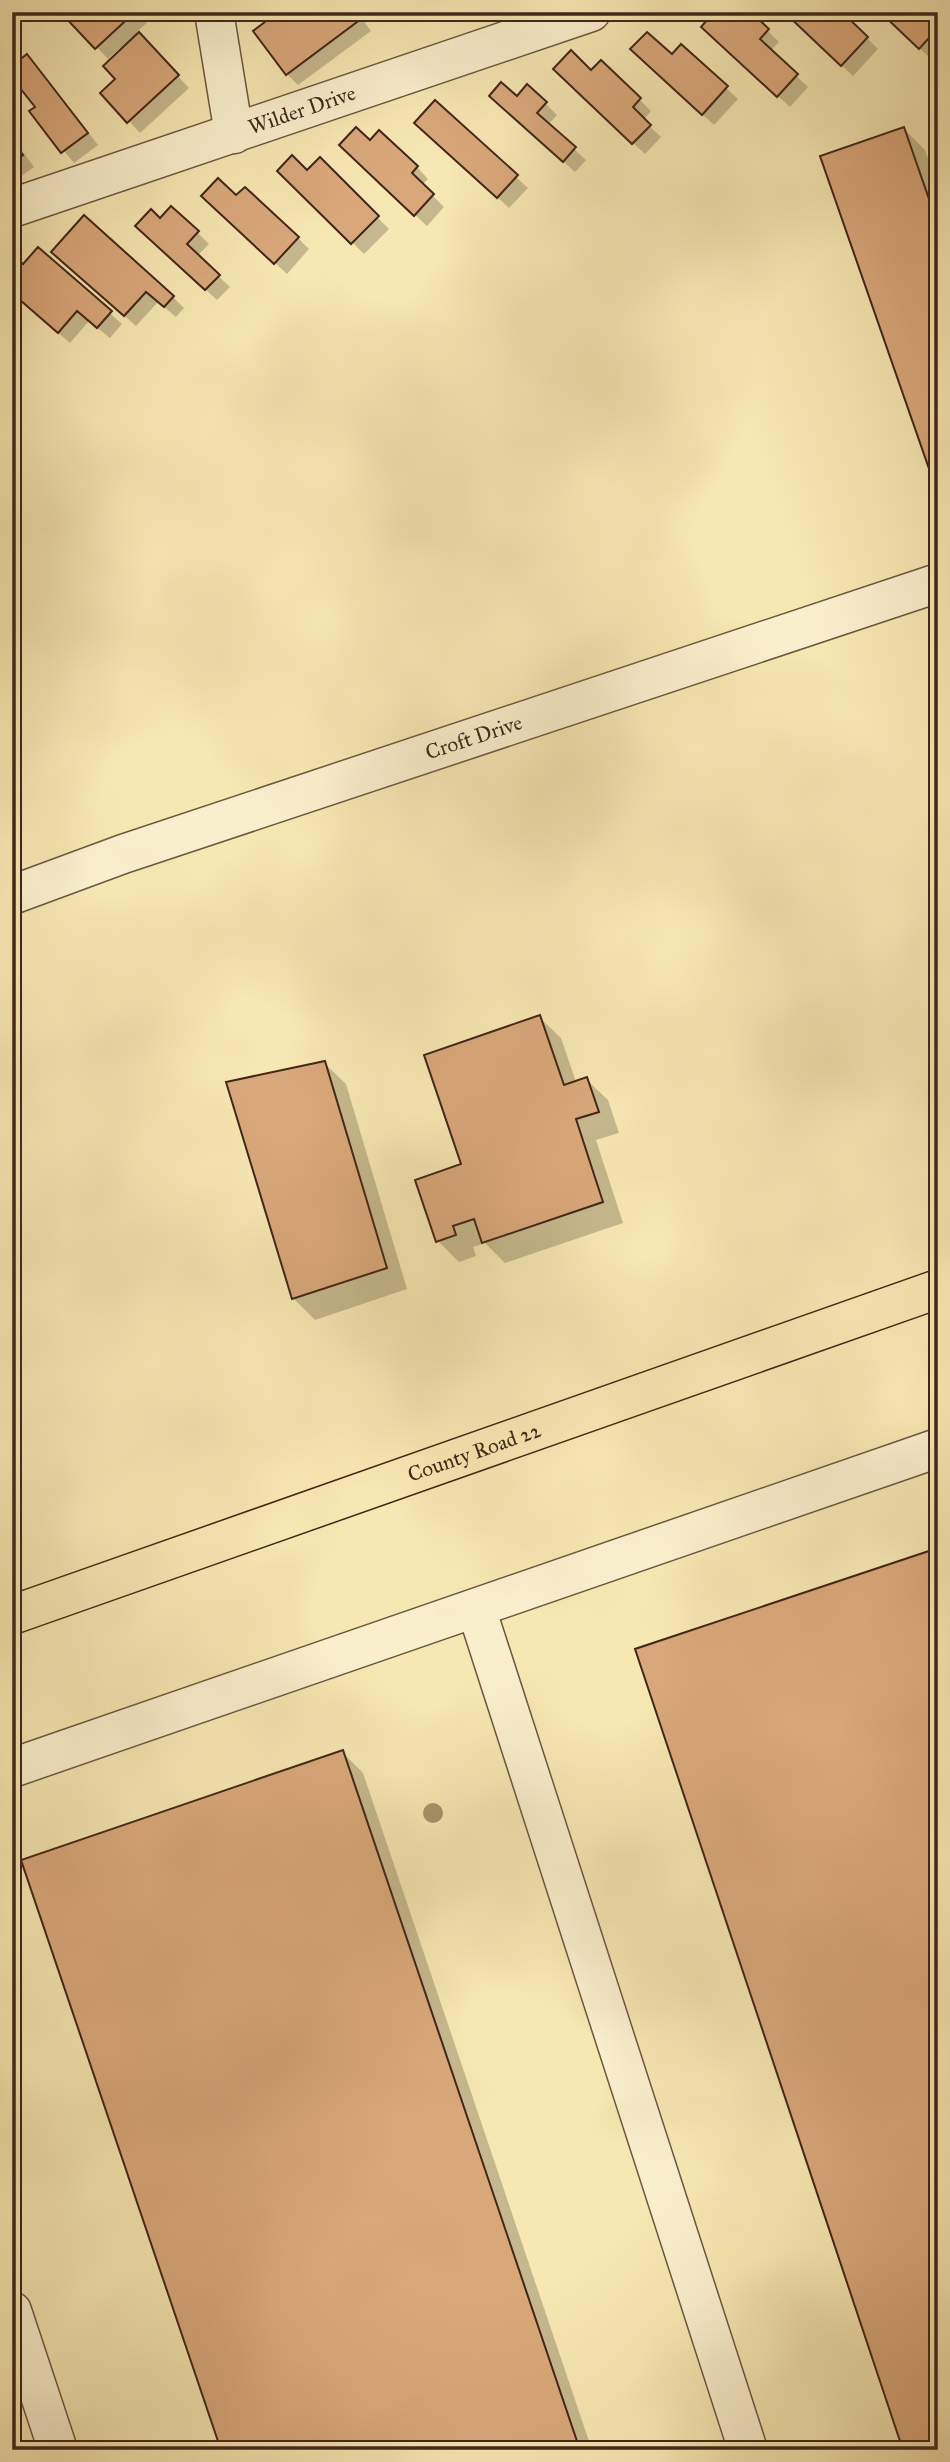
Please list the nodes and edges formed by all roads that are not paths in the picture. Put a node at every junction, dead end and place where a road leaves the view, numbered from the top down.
1 (214, 12) edge
2 (591, 12) edge
3 (234, 134) junction
4 (12, 208) edge
5 (938, 583) edge
6 (12, 895) edge
7 (938, 1289) edge
8 (938, 1448) edge
9 (476, 1608) junction
10 (12, 1615) edge
11 (12, 1768) edge
12 (12, 2311) edge
13 (58, 2450) edge
14 (748, 2450) edge

1 - 3 street
2 - 3 street, Wilder Drive
3 - 4 street, Wilder Drive
5 - 6 street, Croft Drive
7 - 10 main road, County Road 22
8 - 9 street
9 - 11 street
9 - 14 street
12 - 13 street

